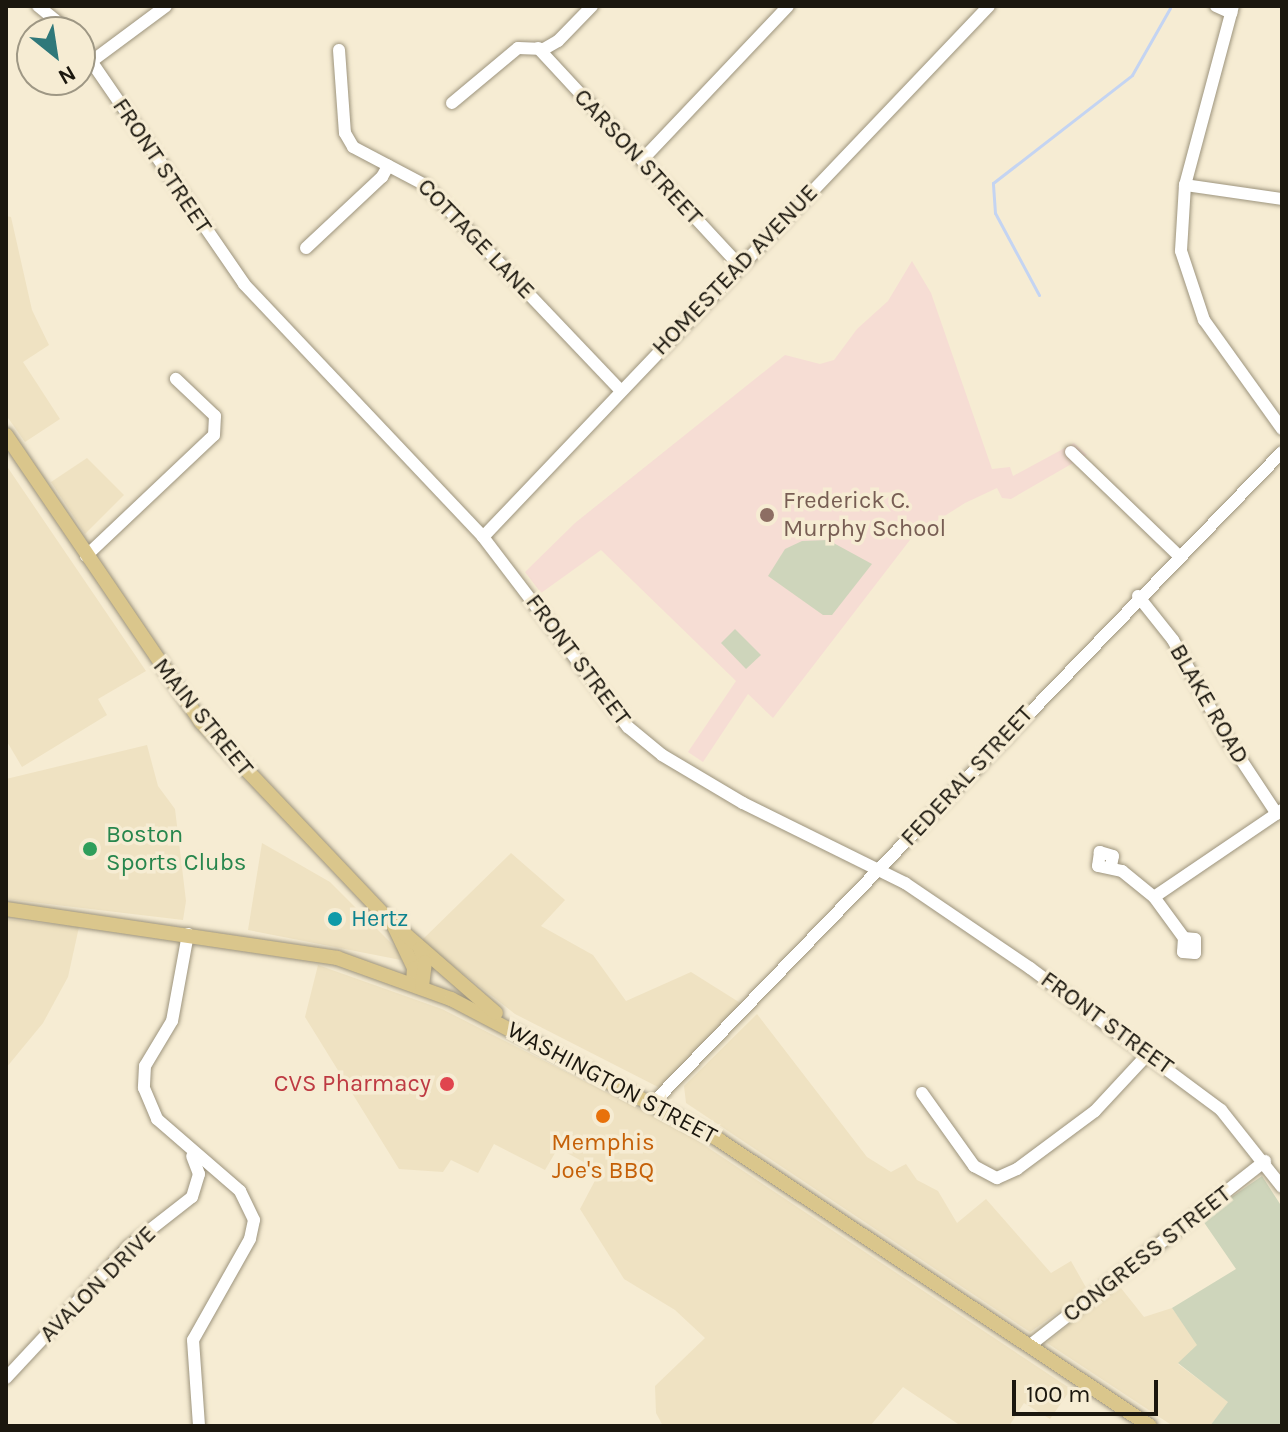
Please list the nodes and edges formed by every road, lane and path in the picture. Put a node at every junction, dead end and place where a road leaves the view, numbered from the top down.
1 (166, 6) edge
2 (592, 6) edge
3 (788, 6) edge
4 (989, 6) edge
5 (1216, 6) edge
6 (1232, 9) edge
7 (538, 48) junction
8 (339, 50) dead end
9 (96, 58) edge
10 (96, 67) edge
11 (452, 103) dead end
12 (642, 160) junction
13 (388, 166) junction
14 (1185, 185) junction
15 (1282, 199) edge
16 (306, 248) dead end
17 (739, 265) junction
18 (176, 379) dead end
19 (620, 390) junction
20 (1282, 429) edge
21 (6, 435) edge
22 (1071, 452) dead end
23 (1282, 452) edge
24 (483, 537) junction
25 (86, 556) junction
26 (1179, 556) junction
27 (1138, 596) junction
28 (1279, 812) edge
29 (1111, 866) dead end
30 (880, 869) junction
31 (1154, 897) junction
32 (6, 909) edge
33 (393, 924) junction
34 (188, 934) junction
35 (1184, 938) dead end
36 (419, 945) junction
37 (418, 984) junction
38 (518, 1031) junction
39 (1148, 1054) junction
40 (922, 1093) dead end
41 (653, 1103) junction
42 (189, 1150) junction
43 (1265, 1161) junction
44 (1282, 1187) edge
45 (1029, 1346) junction
46 (6, 1378) edge
47 (199, 1426) edge
48 (1150, 1426) edge

1 - 9 street
2 - 7 street
3 - 12 street
4 - 17 street, HOMESTEAD AVENUE
5 - 6 street
6 - 14 street
7 - 11 street
7 - 12 street, CARSON STREET
8 - 13 street, COTTAGE LANE
10 - 24 street, FRONT STREET
12 - 17 street, CARSON STREET
13 - 16 street
13 - 19 street, COTTAGE LANE
14 - 15 street
14 - 20 street
17 - 19 street, HOMESTEAD AVENUE
18 - 25 street
19 - 24 street, HOMESTEAD AVENUE
21 - 25 main road, MAIN STREET
22 - 26 street
23 - 26 street, FEDERAL STREET
24 - 30 street, FRONT STREET
25 - 33 main road, MAIN STREET
26 - 27 street, FEDERAL STREET
27 - 28 street, BLAKE ROAD
27 - 30 street, FEDERAL STREET
28 - 31 street
29 - 31 street
30 - 39 street, FRONT STREET
30 - 41 street, FEDERAL STREET
31 - 35 street
32 - 34 main road, WASHINGTON STREET
33 - 36 main road
33 - 37 main road, MAIN STREET
34 - 37 main road, WASHINGTON STREET
34 - 42 street
36 - 37 main road
36 - 38 main road
37 - 38 main road, WASHINGTON STREET
38 - 41 main road, WASHINGTON STREET
39 - 40 street
39 - 43 street, FRONT STREET
41 - 45 main road, WASHINGTON STREET
42 - 46 street, AVALON DRIVE
42 - 47 street
43 - 44 street, FRONT STREET
43 - 45 street, CONGRESS STREET
45 - 48 main road, WASHINGTON STREET

